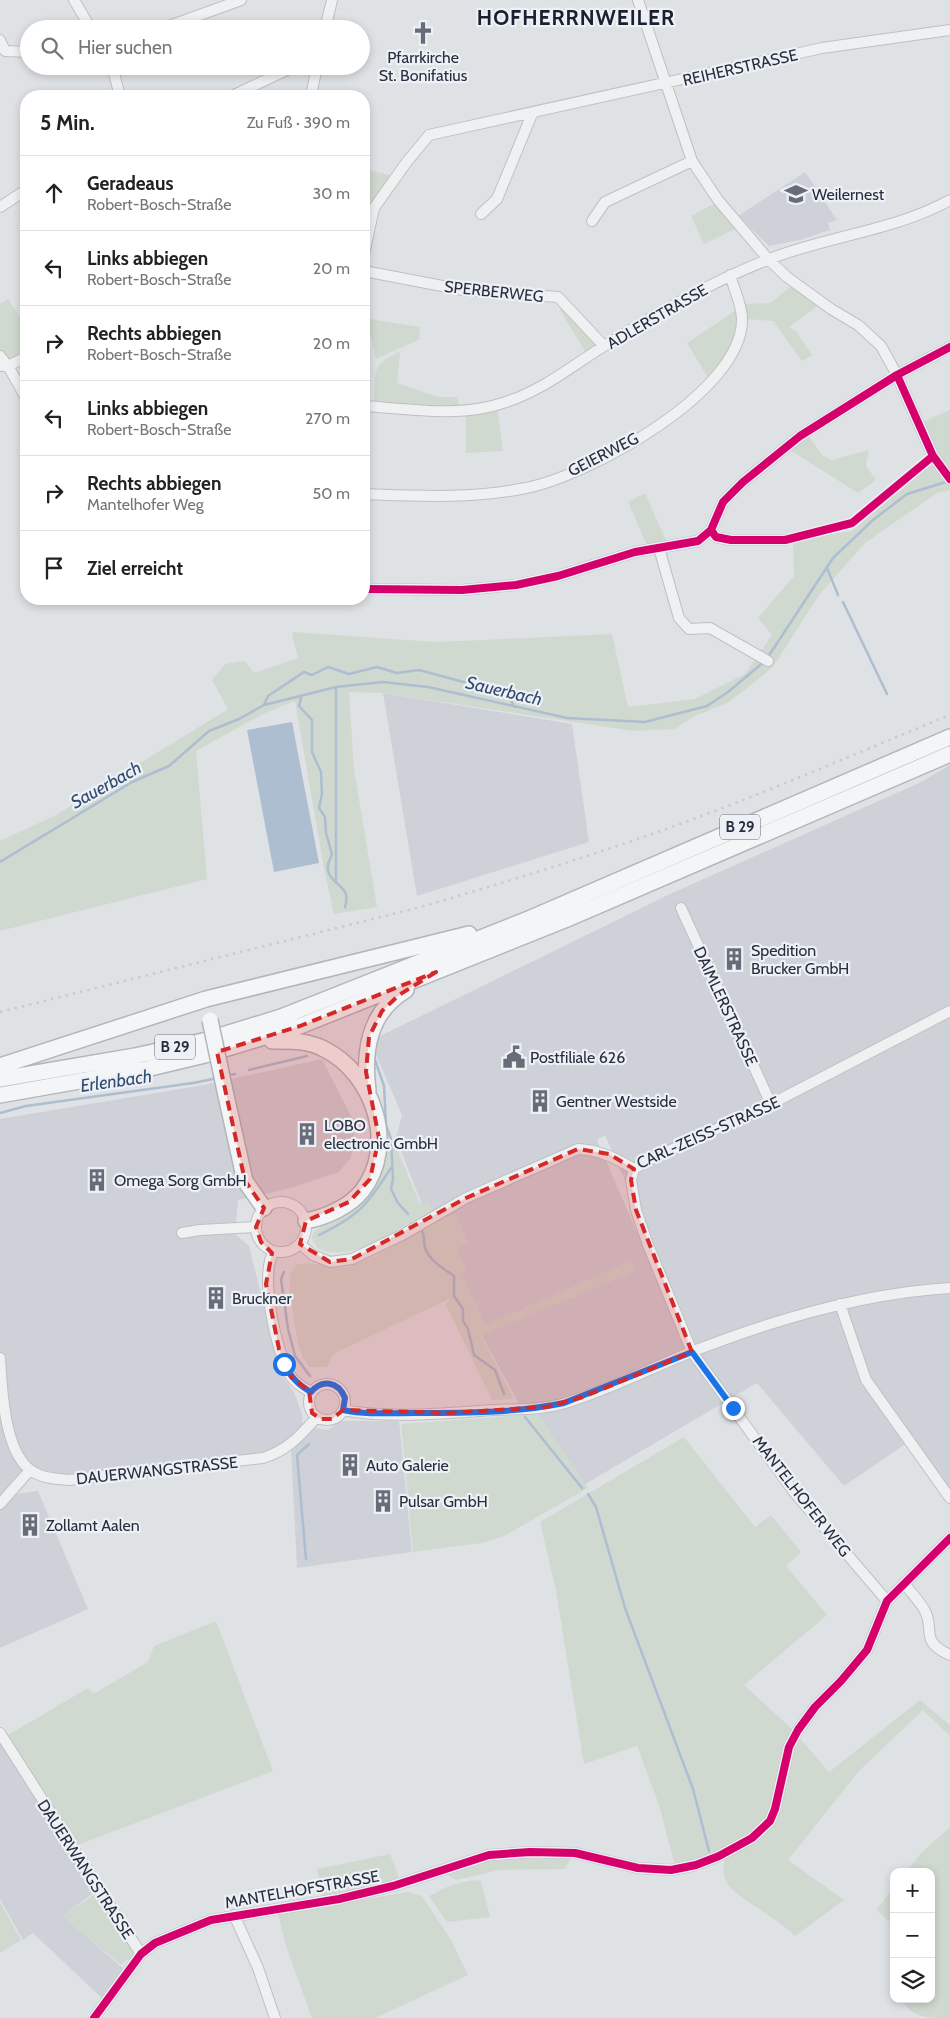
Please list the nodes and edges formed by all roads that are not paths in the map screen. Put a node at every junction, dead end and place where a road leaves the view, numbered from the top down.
1 (74, 0) edge
2 (241, 0) edge
3 (332, 0) edge
4 (638, 0) edge
5 (86, 20) edge
6 (186, 20) edge
7 (328, 20) edge
8 (950, 30) edge
9 (0, 40) edge
10 (20, 53) edge
11 (114, 75) edge
12 (276, 75) edge
13 (315, 75) edge
14 (666, 84) junction
15 (118, 90) edge
16 (245, 90) edge
17 (312, 90) edge
18 (532, 114) junction
19 (692, 161) junction
20 (20, 194) edge
21 (950, 200) edge
22 (0, 207) edge
23 (481, 214) dead end
24 (592, 221) dead end
25 (370, 226) edge
26 (768, 259) junction
27 (370, 272) edge
28 (730, 275) junction
29 (604, 346) junction
30 (950, 347) edge
31 (0, 356) edge
32 (20, 359) edge
33 (4, 366) edge
34 (897, 375) junction
35 (20, 389) edge
36 (370, 406) edge
37 (947, 474) edge
38 (370, 494) edge
39 (711, 530) junction
40 (785, 540) dead end
41 (658, 548) junction
42 (370, 589) edge
43 (765, 659) dead end
44 (950, 737) edge
45 (950, 754) edge
46 (681, 908) dead end
47 (531, 918) junction
48 (436, 972) junction
49 (206, 999) junction
50 (950, 1011) edge
51 (253, 1042) junction
52 (0, 1066) edge
53 (0, 1079) edge
54 (368, 1094) junction
55 (0, 1095) edge
56 (771, 1104) junction
57 (634, 1169) junction
58 (264, 1208) junction
59 (306, 1221) junction
60 (256, 1227) junction
61 (182, 1233) dead end
62 (300, 1244) junction
63 (274, 1251) junction
64 (950, 1288) edge
65 (840, 1304) junction
66 (692, 1352) junction
67 (0, 1358) edge
68 (311, 1392) junction
69 (343, 1410) junction
70 (317, 1417) junction
71 (30, 1470) junction
72 (950, 1498) edge
73 (0, 1504) edge
74 (950, 1538) edge
75 (904, 1583) junction
76 (887, 1602) junction
77 (950, 1655) edge
78 (0, 1733) edge
79 (234, 1915) junction
80 (141, 1954) junction
81 (94, 2018) edge
82 (275, 2018) edge

1 - 5 street
2 - 6 street
3 - 7 street
4 - 14 street
8 - 14 street, REIHERSTRASSE
9 - 10 street
11 - 15 street
12 - 16 street
13 - 17 street
14 - 18 street, REIHERSTRASSE
14 - 19 street
18 - 23 street
18 - 25 street, REIHERSTRASSE
19 - 24 street
19 - 26 street
20 - 22 street
21 - 26 street, ADLERSTRASSE
26 - 28 street, ADLERSTRASSE
26 - 34 street
27 - 29 street, SPERBERWEG
28 - 29 street, ADLERSTRASSE
28 - 38 street, GEIERWEG
29 - 36 street, ADLERSTRASSE
30 - 34 street
31 - 33 street
32 - 33 street
33 - 35 street
34 - 37 street
34 - 39 street
39 - 40 street
39 - 41 street
41 - 42 street
41 - 43 street
44 - 47 highway, B 29
45 - 48 highway, B 29
46 - 56 street, DAIMLERSTRASSE
47 - 49 highway
47 - 53 highway, B 29
48 - 51 highway, B 29
48 - 54 highway
49 - 52 highway
49 - 58 highway, bridge
50 - 56 street, CARL-ZEISS-STRASSE
51 - 54 highway
51 - 55 highway, B 29
54 - 59 highway
56 - 57 street, CARL-ZEISS-STRASSE
57 - 62 street, CARL-ZEISS-STRASSE
57 - 66 street, MANTELHOFER WEG
58 - 59 street
58 - 60 street
59 - 62 street
60 - 61 street
60 - 63 street
62 - 63 street
63 - 68 street
64 - 65 street
65 - 66 street
65 - 72 street
66 - 69 street
66 - 76 street, MANTELHOFER WEG
67 - 71 street
68 - 69 street
68 - 70 street
69 - 70 street
70 - 71 street, DAUERWANGSTRASSE
71 - 73 street
74 - 75 street, MANTELHOFSTRASSE
75 - 76 street, MANTELHOFSTRASSE
75 - 77 street
76 - 79 street, MANTELHOFSTRASSE
78 - 80 street, DAUERWANGSTRASSE
79 - 80 street, MANTELHOFSTRASSE
79 - 82 street
80 - 81 street, MANTELHOFSTRASSE

